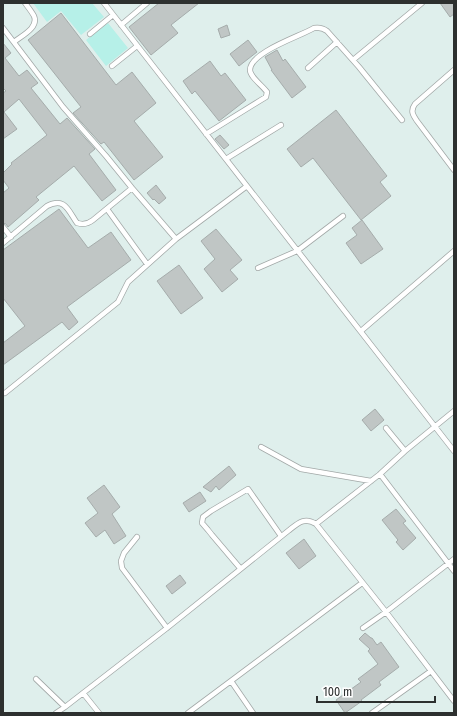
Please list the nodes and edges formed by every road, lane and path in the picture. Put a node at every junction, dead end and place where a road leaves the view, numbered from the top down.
1 (25, 3) edge
2 (104, 3) edge
3 (147, 3) edge
4 (422, 3) edge
5 (113, 15) junction
6 (121, 25) junction
7 (3, 28) edge
8 (90, 34) dead end
9 (14, 42) junction
10 (337, 42) junction
11 (138, 46) junction
12 (353, 60) junction
13 (112, 66) dead end
14 (308, 68) dead end
15 (454, 70) edge
16 (402, 120) dead end
17 (281, 125) dead end
18 (206, 134) junction
19 (226, 159) junction
20 (454, 170) edge
21 (247, 186) junction
22 (132, 188) junction
23 (107, 208) junction
24 (343, 216) dead end
25 (3, 227) edge
26 (11, 237) junction
27 (176, 238) junction
28 (3, 243) edge
29 (297, 251) junction
30 (454, 252) edge
31 (147, 264) junction
32 (258, 268) dead end
33 (361, 332) junction
34 (5, 393) dead end
35 (454, 411) edge
36 (435, 426) junction
37 (386, 428) dead end
38 (261, 447) dead end
39 (405, 451) junction
40 (454, 451) edge
41 (380, 474) junction
42 (371, 481) junction
43 (316, 524) junction
44 (281, 536) junction
45 (136, 537) dead end
46 (454, 559) edge
47 (448, 563) junction
48 (240, 568) junction
49 (454, 571) edge
50 (362, 583) junction
51 (386, 612) junction
52 (167, 628) junction
53 (363, 628) dead end
54 (431, 671) junction
55 (36, 679) dead end
56 (231, 681) junction
57 (83, 693) junction
58 (454, 701) edge
59 (65, 707) junction
60 (56, 713) edge
61 (99, 713) edge
62 (188, 713) edge
63 (253, 713) edge
64 (372, 713) edge

1 - 9 lane
2 - 5 lane
3 - 6 lane
4 - 12 lane
5 - 6 lane
5 - 8 lane
6 - 11 lane
7 - 9 lane
9 - 22 lane
10 - 12 lane
10 - 14 lane
10 - 18 lane
11 - 13 lane
11 - 18 lane
12 - 16 lane
15 - 20 lane
17 - 19 lane
18 - 19 lane
19 - 21 lane
21 - 27 lane
21 - 29 lane
22 - 23 lane
22 - 27 lane
23 - 26 lane
23 - 31 lane
24 - 29 lane
25 - 26 lane
26 - 28 lane
27 - 31 lane
29 - 32 lane
29 - 33 lane
30 - 33 lane
31 - 34 lane
33 - 36 lane
35 - 36 lane
36 - 39 lane
36 - 40 lane
37 - 39 lane
38 - 42 lane
39 - 41 lane
41 - 42 lane
41 - 47 lane
42 - 43 lane
43 - 44 lane
43 - 50 lane
44 - 48 lane
44 - 48 lane
45 - 52 lane
46 - 47 lane
47 - 49 lane
47 - 51 lane
48 - 52 lane
50 - 51 lane
50 - 56 lane
51 - 53 lane
51 - 54 lane
52 - 57 lane
54 - 58 lane
54 - 64 lane
55 - 59 lane
56 - 62 lane
56 - 63 lane
57 - 59 lane
57 - 61 lane
59 - 60 lane

